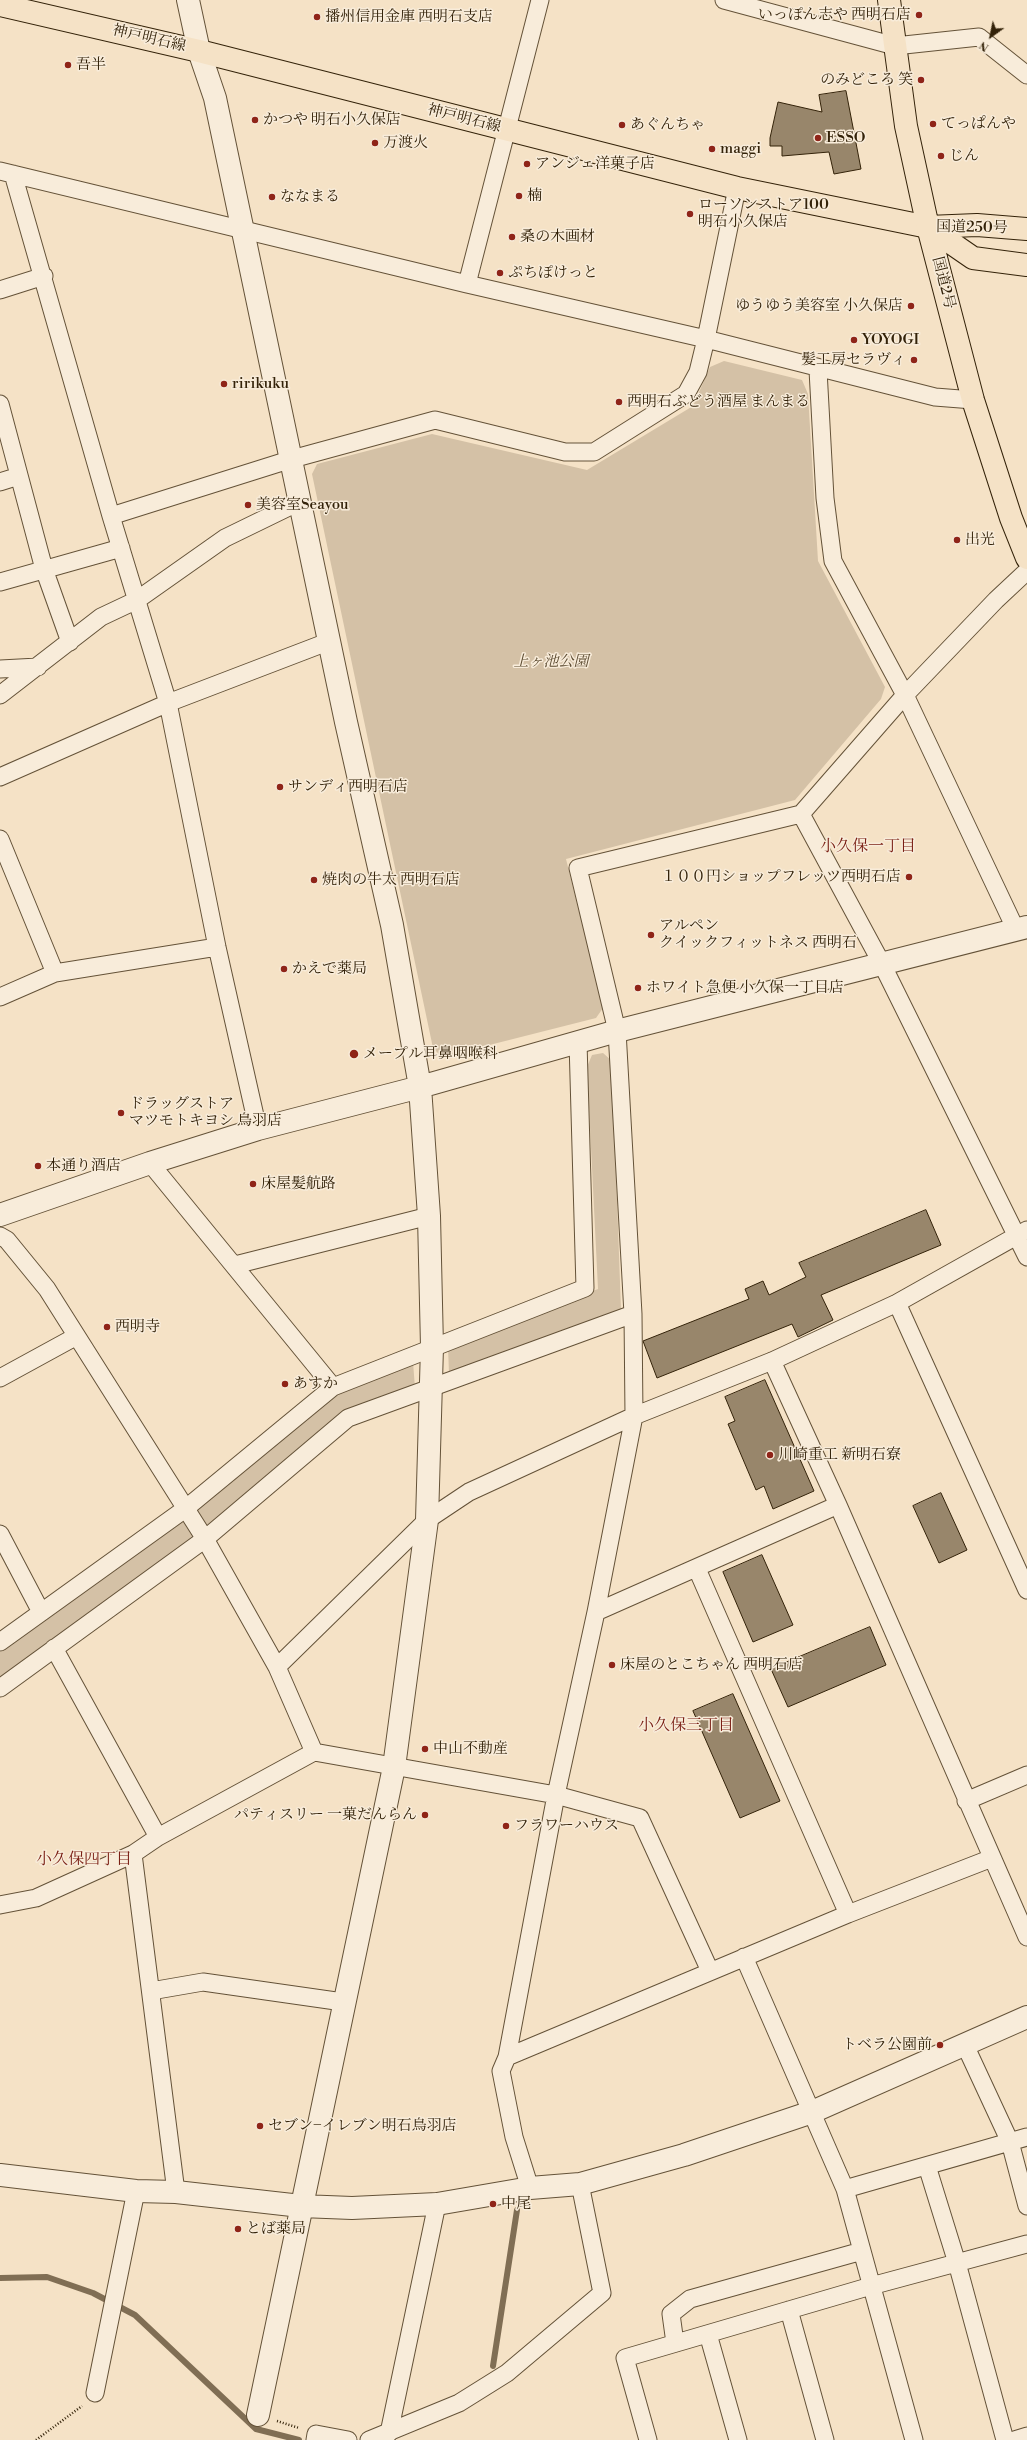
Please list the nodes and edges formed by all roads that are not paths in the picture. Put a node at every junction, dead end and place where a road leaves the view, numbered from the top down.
1 (188, 0) edge
2 (540, 0) edge
3 (724, 0) edge
4 (889, 0) edge
5 (0, 5) edge
6 (895, 46) junction
7 (199, 51) junction
8 (1027, 75) edge
9 (507, 130) junction
10 (7, 173) edge
11 (737, 188) junction
12 (928, 227) junction
13 (1027, 229) edge
14 (242, 231) junction
15 (1027, 265) edge
16 (44, 276) junction
17 (467, 284) junction
18 (0, 290) edge
19 (706, 339) junction
20 (818, 370) junction
21 (973, 400) junction
22 (0, 404) edge
23 (292, 460) junction
24 (19, 476) junction
25 (0, 482) edge
26 (301, 501) junction
27 (111, 516) junction
28 (121, 548) junction
29 (1027, 558) edge
30 (44, 570) junction
31 (1027, 571) edge
32 (0, 582) edge
33 (137, 600) junction
34 (330, 641) junction
35 (70, 642) junction
36 (38, 667) junction
37 (0, 670) edge
38 (905, 694) junction
39 (0, 695) edge
40 (168, 703) junction
41 (0, 777) edge
42 (801, 814) junction
43 (0, 839) edge
44 (1022, 928) edge
45 (217, 947) junction
46 (882, 964) junction
47 (55, 973) junction
48 (0, 997) edge
49 (617, 1031) junction
50 (578, 1042) junction
51 (420, 1087) junction
52 (258, 1129) junction
53 (150, 1163) junction
54 (0, 1215) edge
55 (429, 1216) junction
56 (1022, 1232) edge
57 (0, 1236) edge
58 (1027, 1257) edge
59 (235, 1265) junction
60 (897, 1302) junction
61 (633, 1314) junction
62 (75, 1337) junction
63 (432, 1347) junction
64 (772, 1361) junction
65 (0, 1378) edge
66 (333, 1386) junction
67 (431, 1387) junction
68 (634, 1416) junction
69 (838, 1505) junction
70 (185, 1509) junction
71 (427, 1520) junction
72 (0, 1534) edge
73 (205, 1540) junction
74 (697, 1569) junction
75 (1027, 1590) edge
76 (41, 1612) junction
77 (596, 1612) junction
78 (0, 1642) edge
79 (54, 1648) junction
80 (277, 1668) junction
81 (0, 1688) edge
82 (314, 1752) junction
83 (394, 1766) junction
84 (1027, 1775) edge
85 (556, 1795) junction
86 (966, 1801) junction
87 (158, 1837) junction
88 (133, 1854) junction
89 (992, 1858) junction
90 (0, 1905) edge
91 (848, 1914) junction
92 (1027, 1936) edge
93 (744, 1957) junction
94 (710, 1971) junction
95 (151, 1991) junction
96 (343, 2002) junction
97 (1027, 2017) edge
98 (965, 2045) junction
99 (506, 2057) junction
100 (812, 2112) junction
101 (1027, 2137) edge
102 (1010, 2142) junction
103 (927, 2166) junction
104 (0, 2175) edge
105 (580, 2184) junction
106 (530, 2188) junction
107 (845, 2189) junction
108 (136, 2191) junction
109 (176, 2192) junction
110 (437, 2204) junction
111 (301, 2206) junction
112 (1027, 2206) edge
113 (1027, 2244) edge
114 (862, 2252) junction
115 (957, 2263) junction
116 (871, 2286) junction
117 (789, 2310) junction
118 (708, 2334) junction
119 (675, 2343) junction
120 (95, 2393) road end
121 (258, 2415) road end
122 (389, 2433) junction
123 (1027, 2436) edge
124 (316, 2437) edge
125 (348, 2440) edge
126 (370, 2440) edge
127 (648, 2440) edge
128 (738, 2440) edge
129 (825, 2440) edge
130 (914, 2440) edge
131 (1005, 2440) edge
132 (1014, 2440) edge

1 - 7 street
2 - 9 street
3 - 6 street
4 - 6 main road, 国道2号
5 - 7 main road, 神戸明石線
6 - 8 street
6 - 12 main road, 国道2号
7 - 9 main road, 神戸明石線
7 - 14 street
9 - 11 main road, 神戸明石線
9 - 17 street
10 - 14 street
10 - 16 street
11 - 12 main road, 神戸明石線
11 - 19 street
12 - 13 main road, 国道250号
12 - 15 main road, 国道250号
12 - 21 main road, 国道2号
14 - 17 street
14 - 23 street
16 - 18 street
16 - 27 street
17 - 19 street
19 - 20 street
19 - 23 street
20 - 21 street
20 - 38 street
21 - 29 main road, 国道2号
22 - 24 street
23 - 26 street
23 - 27 street
24 - 25 street
24 - 30 street
26 - 33 street
26 - 34 street
27 - 28 street
28 - 30 street
28 - 33 street
30 - 32 street
30 - 35 street
31 - 38 street
33 - 35 street
33 - 40 street
34 - 40 street
34 - 51 street
35 - 36 street
36 - 37 street
36 - 39 street
38 - 42 street
38 - 44 street
40 - 41 street
40 - 45 street
42 - 46 street
42 - 49 street
43 - 47 street
44 - 46 street
45 - 47 street
45 - 52 street
46 - 49 street
46 - 56 street
47 - 48 street
49 - 50 street
49 - 61 street
50 - 51 street
50 - 63 street
51 - 52 street
51 - 55 street
52 - 53 street
53 - 54 street
53 - 59 street
55 - 59 street
55 - 63 street
56 - 58 street
56 - 60 street
57 - 62 street
59 - 66 street
60 - 64 street
60 - 75 street
61 - 67 street
61 - 68 street
62 - 65 street
62 - 70 street
63 - 66 street
63 - 67 street
64 - 68 street
64 - 69 street
66 - 70 street
67 - 71 street
67 - 73 street
68 - 71 street
68 - 77 street
69 - 74 street
69 - 86 street
70 - 73 street
70 - 76 street
71 - 80 street
71 - 83 street
72 - 76 street
73 - 79 street
73 - 80 street
74 - 77 street
74 - 91 street
76 - 78 street
77 - 85 street
79 - 81 street
79 - 87 street
80 - 82 street
82 - 83 street
82 - 87 street
83 - 85 street
83 - 96 street
84 - 86 street
85 - 94 street
85 - 99 street
86 - 89 street
87 - 88 street
88 - 90 street
88 - 95 street
89 - 91 street
89 - 92 street
91 - 93 street
93 - 94 street
93 - 100 street
94 - 99 street
95 - 96 street
95 - 109 street
96 - 111 street
97 - 98 street
98 - 100 street
98 - 102 street
99 - 106 street
100 - 105 street
100 - 107 street
101 - 102 street
102 - 103 street
102 - 112 street
103 - 107 street
103 - 115 street
104 - 108 street
105 - 106 street
105 - 122 street
106 - 110 street
107 - 114 street
108 - 109 street
108 - 120 street
109 - 111 street
110 - 111 street
110 - 122 street
111 - 121 street
113 - 115 street
114 - 116 street
114 - 119 street
115 - 116 street
115 - 131 street
116 - 117 street
116 - 130 street
117 - 118 street
117 - 129 street
118 - 119 street
118 - 128 street
119 - 127 street
122 - 126 street
123 - 132 street
124 - 125 street

